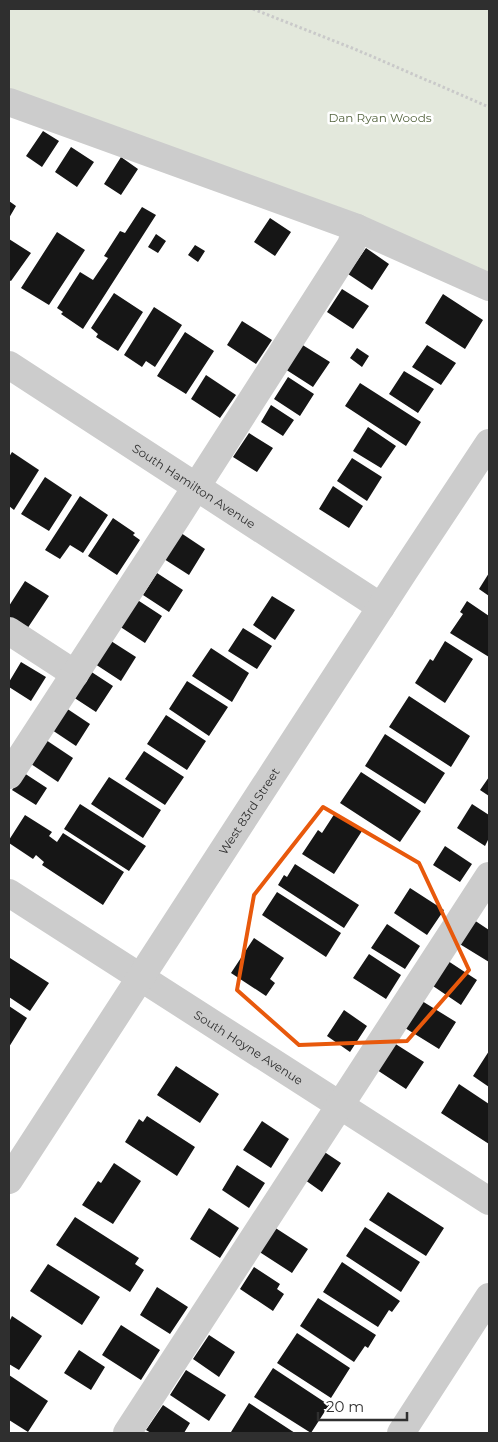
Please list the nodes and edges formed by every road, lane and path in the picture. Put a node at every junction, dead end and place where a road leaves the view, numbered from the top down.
1 (253, 9) edge
2 (9, 102) edge
3 (489, 107) edge
4 (357, 228) junction
5 (489, 287) edge
6 (9, 364) edge
7 (489, 443) edge
8 (196, 487) junction
9 (381, 607) junction
10 (9, 631) edge
11 (74, 674) junction
12 (9, 775) edge
13 (489, 876) edge
14 (9, 892) edge
15 (141, 976) junction
16 (340, 1104) junction
17 (9, 1180) edge
18 (489, 1201) edge
19 (489, 1298) edge
20 (127, 1433) edge
21 (401, 1433) edge

1 - 3 path
2 - 4 street
4 - 5 street
4 - 8 street
6 - 8 street, South Hamilton Avenue
7 - 9 street, West 83rd Street
8 - 9 street, South Hamilton Avenue
8 - 11 street
9 - 15 street, West 83rd Street
10 - 11 street
11 - 12 street
13 - 16 street
14 - 15 street, South Hoyne Avenue
15 - 16 street, South Hoyne Avenue
15 - 17 street, West 83rd Street
16 - 18 street, South Hoyne Avenue
16 - 20 street
19 - 21 street

